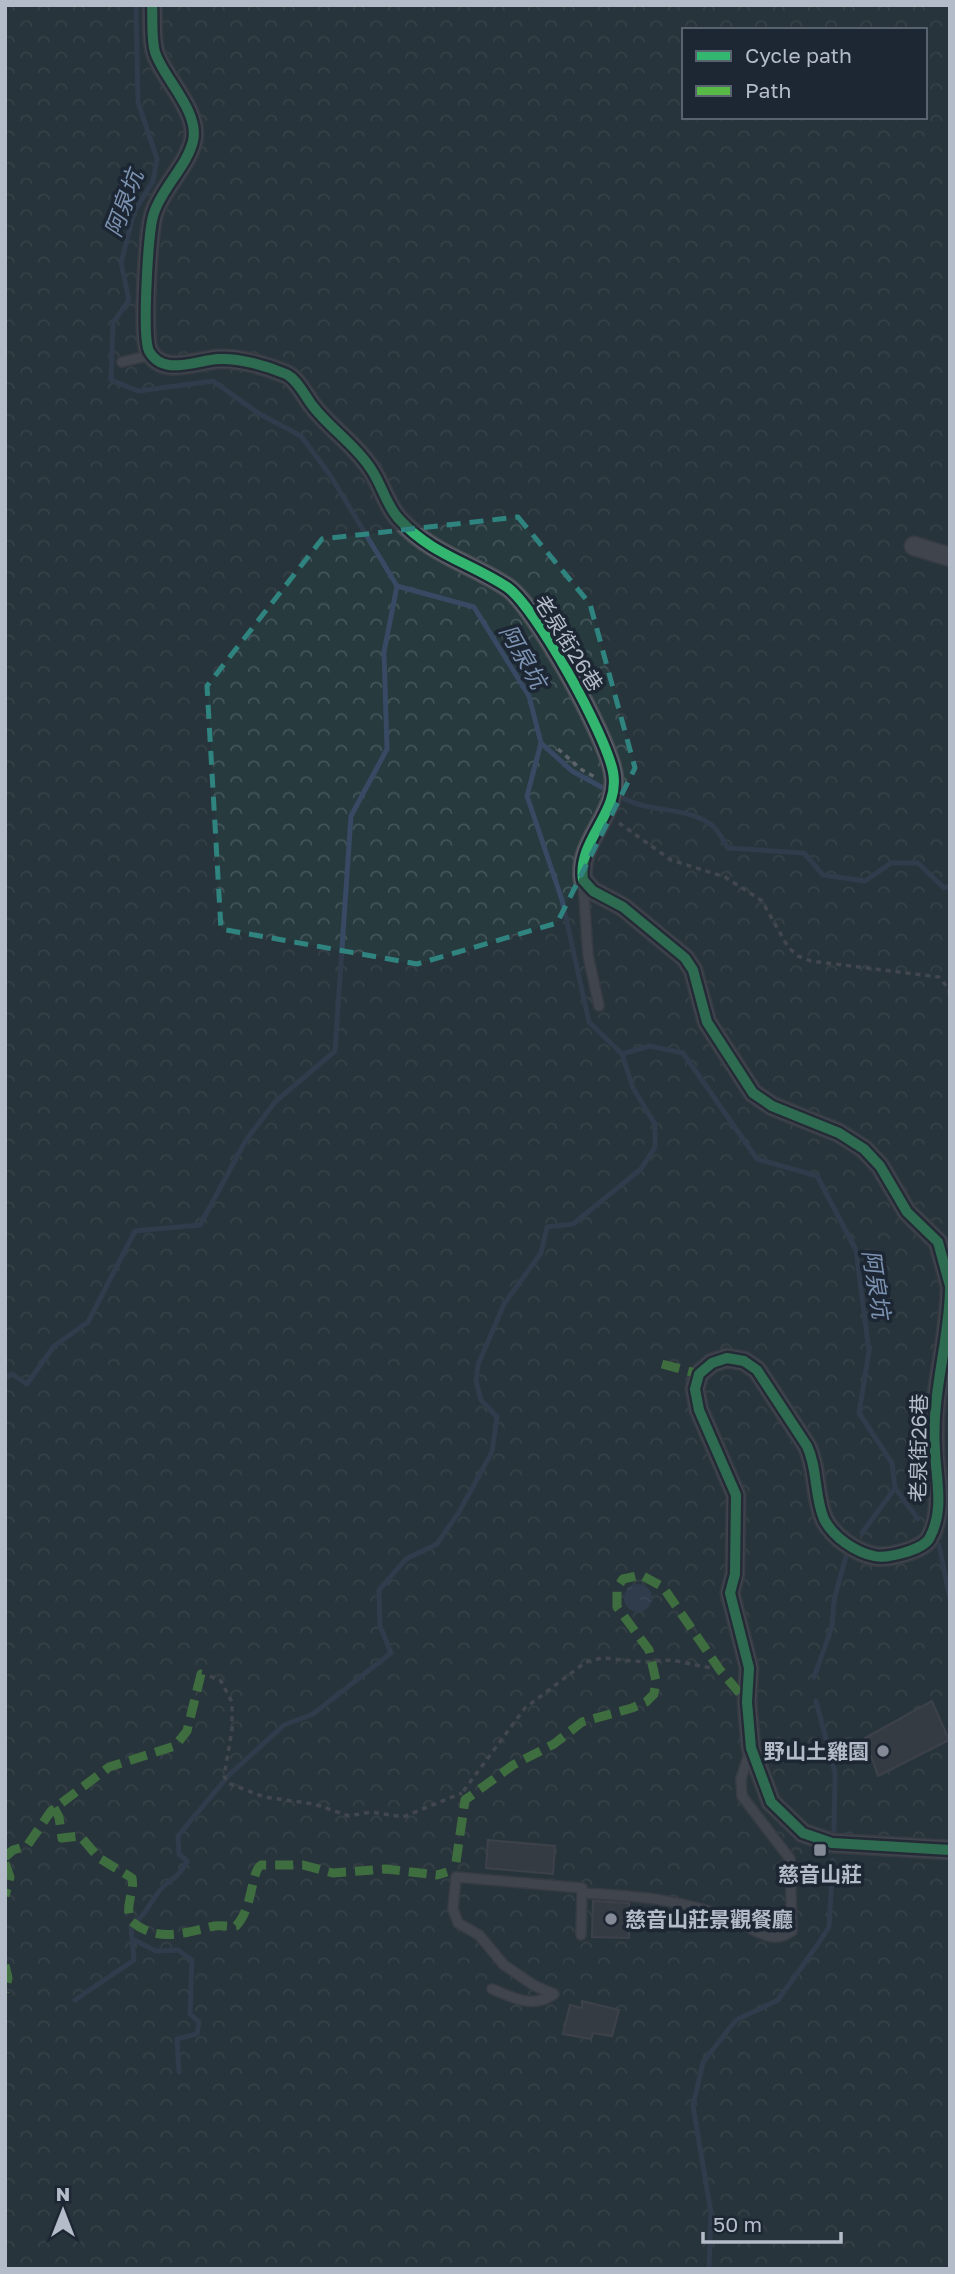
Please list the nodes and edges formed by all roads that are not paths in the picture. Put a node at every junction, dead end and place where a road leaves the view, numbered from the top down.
1 (152, 5) edge
2 (151, 355) junction
3 (122, 362) dead end
4 (914, 547) dead end
5 (950, 557) edge
6 (583, 880) junction
7 (599, 1006) dead end
8 (950, 1288) edge
9 (751, 1748) junction
10 (950, 1850) edge
11 (582, 1894) junction
12 (581, 1935) dead end
13 (492, 1989) dead end

1 - 2 street
2 - 3 lane
2 - 6 street, 老泉街26巷
4 - 5 street
6 - 7 lane
6 - 8 street, 老泉街26巷
8 - 9 street, 老泉街26巷
9 - 10 street, 老泉街26巷
9 - 11 lane
11 - 12 lane
11 - 13 lane

